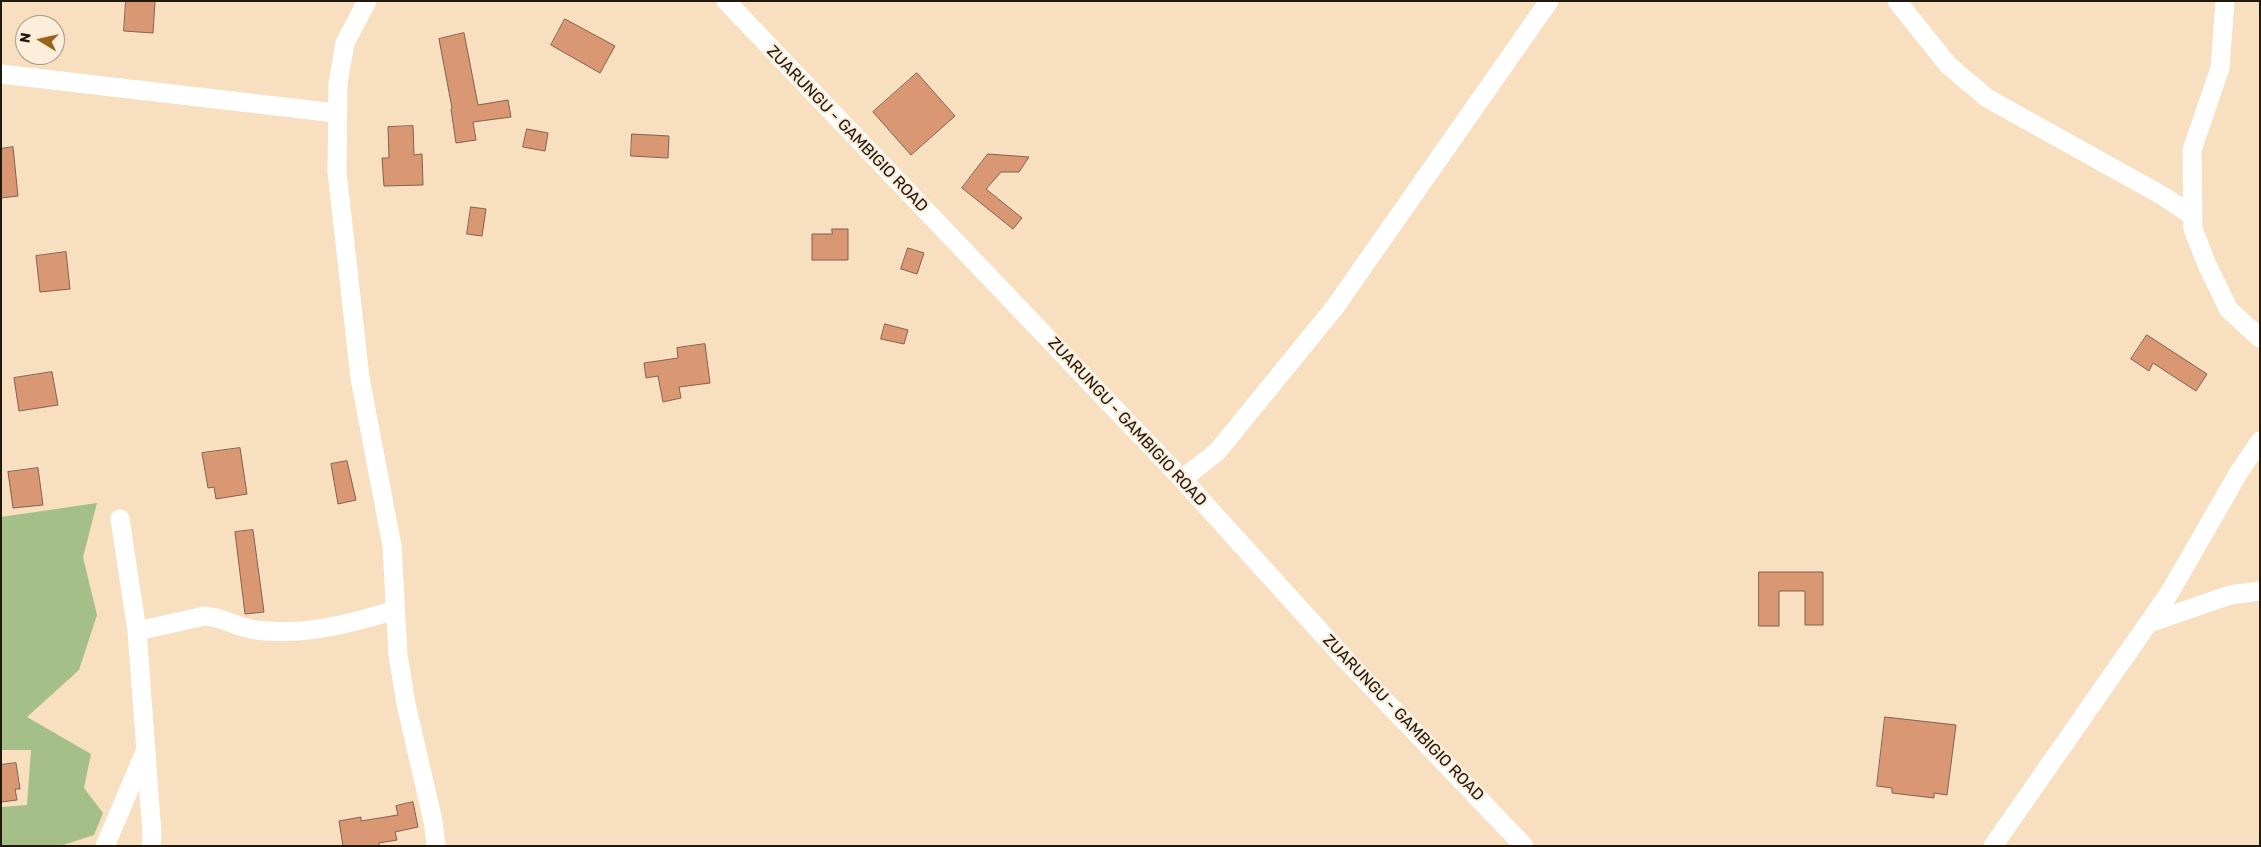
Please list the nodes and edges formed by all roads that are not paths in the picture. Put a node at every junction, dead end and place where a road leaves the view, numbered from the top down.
1 (366, 1) edge
2 (726, 1) edge
3 (1549, 1) edge
4 (1897, 1) edge
5 (2225, 1) edge
6 (1, 74) edge
7 (336, 113) junction
8 (2192, 216) junction
9 (2260, 338) edge
10 (2260, 441) edge
11 (1182, 479) junction
12 (120, 519) dead end
13 (2260, 591) edge
14 (395, 610) junction
15 (2149, 622) junction
16 (137, 631) junction
17 (146, 751) junction
18 (105, 846) edge
19 (151, 846) edge
20 (436, 846) edge
21 (1524, 846) edge
22 (1993, 846) edge

1 - 7 street
2 - 11 street, ZUARUNGU - GAMBIGIO ROAD
3 - 11 street
4 - 8 street
5 - 8 street
6 - 7 street
7 - 14 street
8 - 9 street
10 - 15 street
11 - 21 street, ZUARUNGU - GAMBIGIO ROAD
12 - 16 street
13 - 15 street
14 - 16 street
14 - 20 street
15 - 22 street
16 - 17 street
17 - 18 street
17 - 19 street

